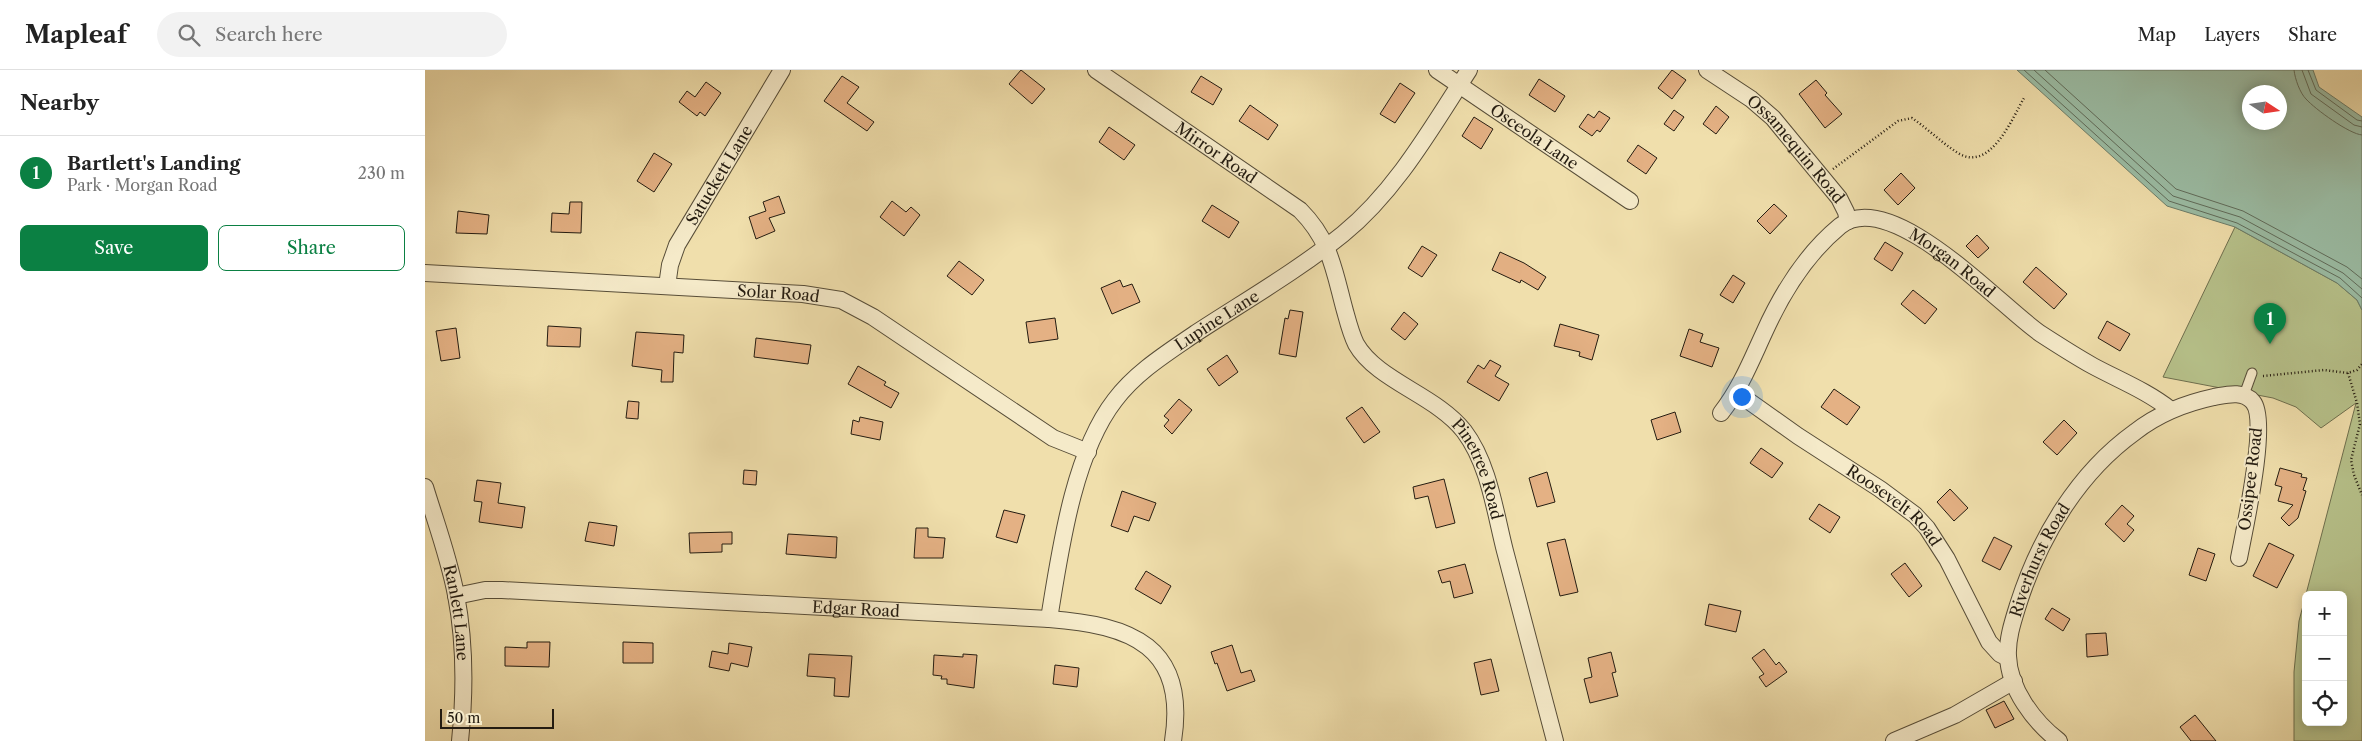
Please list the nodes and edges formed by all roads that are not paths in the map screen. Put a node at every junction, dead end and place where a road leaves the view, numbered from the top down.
1 (782, 70) edge
2 (1096, 70) edge
3 (1437, 70) edge
4 (1469, 70) edge
5 (1707, 70) edge
6 (1459, 86) junction
7 (1630, 201) dead end
8 (1848, 221) junction
9 (1327, 246) junction
10 (425, 273) edge
11 (667, 286) junction
12 (2251, 376) road end
13 (1736, 392) junction
14 (2248, 398) junction
15 (2171, 410) junction
16 (1721, 413) dead end
17 (1087, 452) junction
18 (425, 487) edge
19 (2239, 558) dead end
20 (456, 596) junction
21 (1049, 619) junction
22 (2008, 658) junction
23 (2014, 681) junction
24 (461, 741) edge
25 (1173, 741) edge
26 (1555, 741) edge
27 (1894, 741) edge
28 (2059, 741) edge

1 - 11 street, Satuckett Lane
2 - 9 street, Mirror Road
3 - 6 street, Osceola Lane
4 - 6 street, Lupine Lane
5 - 8 street, Ossamequin Road
6 - 7 street, Osceola Lane
6 - 9 street, Lupine Lane
8 - 13 street
8 - 15 street, Morgan Road
9 - 17 street, Lupine Lane
9 - 26 street, Pinetree Road
10 - 11 street, Solar Road
11 - 17 street, Solar Road
12 - 14 lane
13 - 16 street
13 - 22 street, Roosevelt Road
14 - 15 street
14 - 19 street, Ossipee Road
15 - 22 street, Riverhurst Road
17 - 21 street, Lupine Lane
18 - 20 street, Ranlett Lane
20 - 21 street, Edgar Road
20 - 24 street, Ranlett Lane
21 - 25 street, Edgar Road
22 - 23 street, Riverhurst Road
23 - 27 street
23 - 28 street, Riverhurst Road

